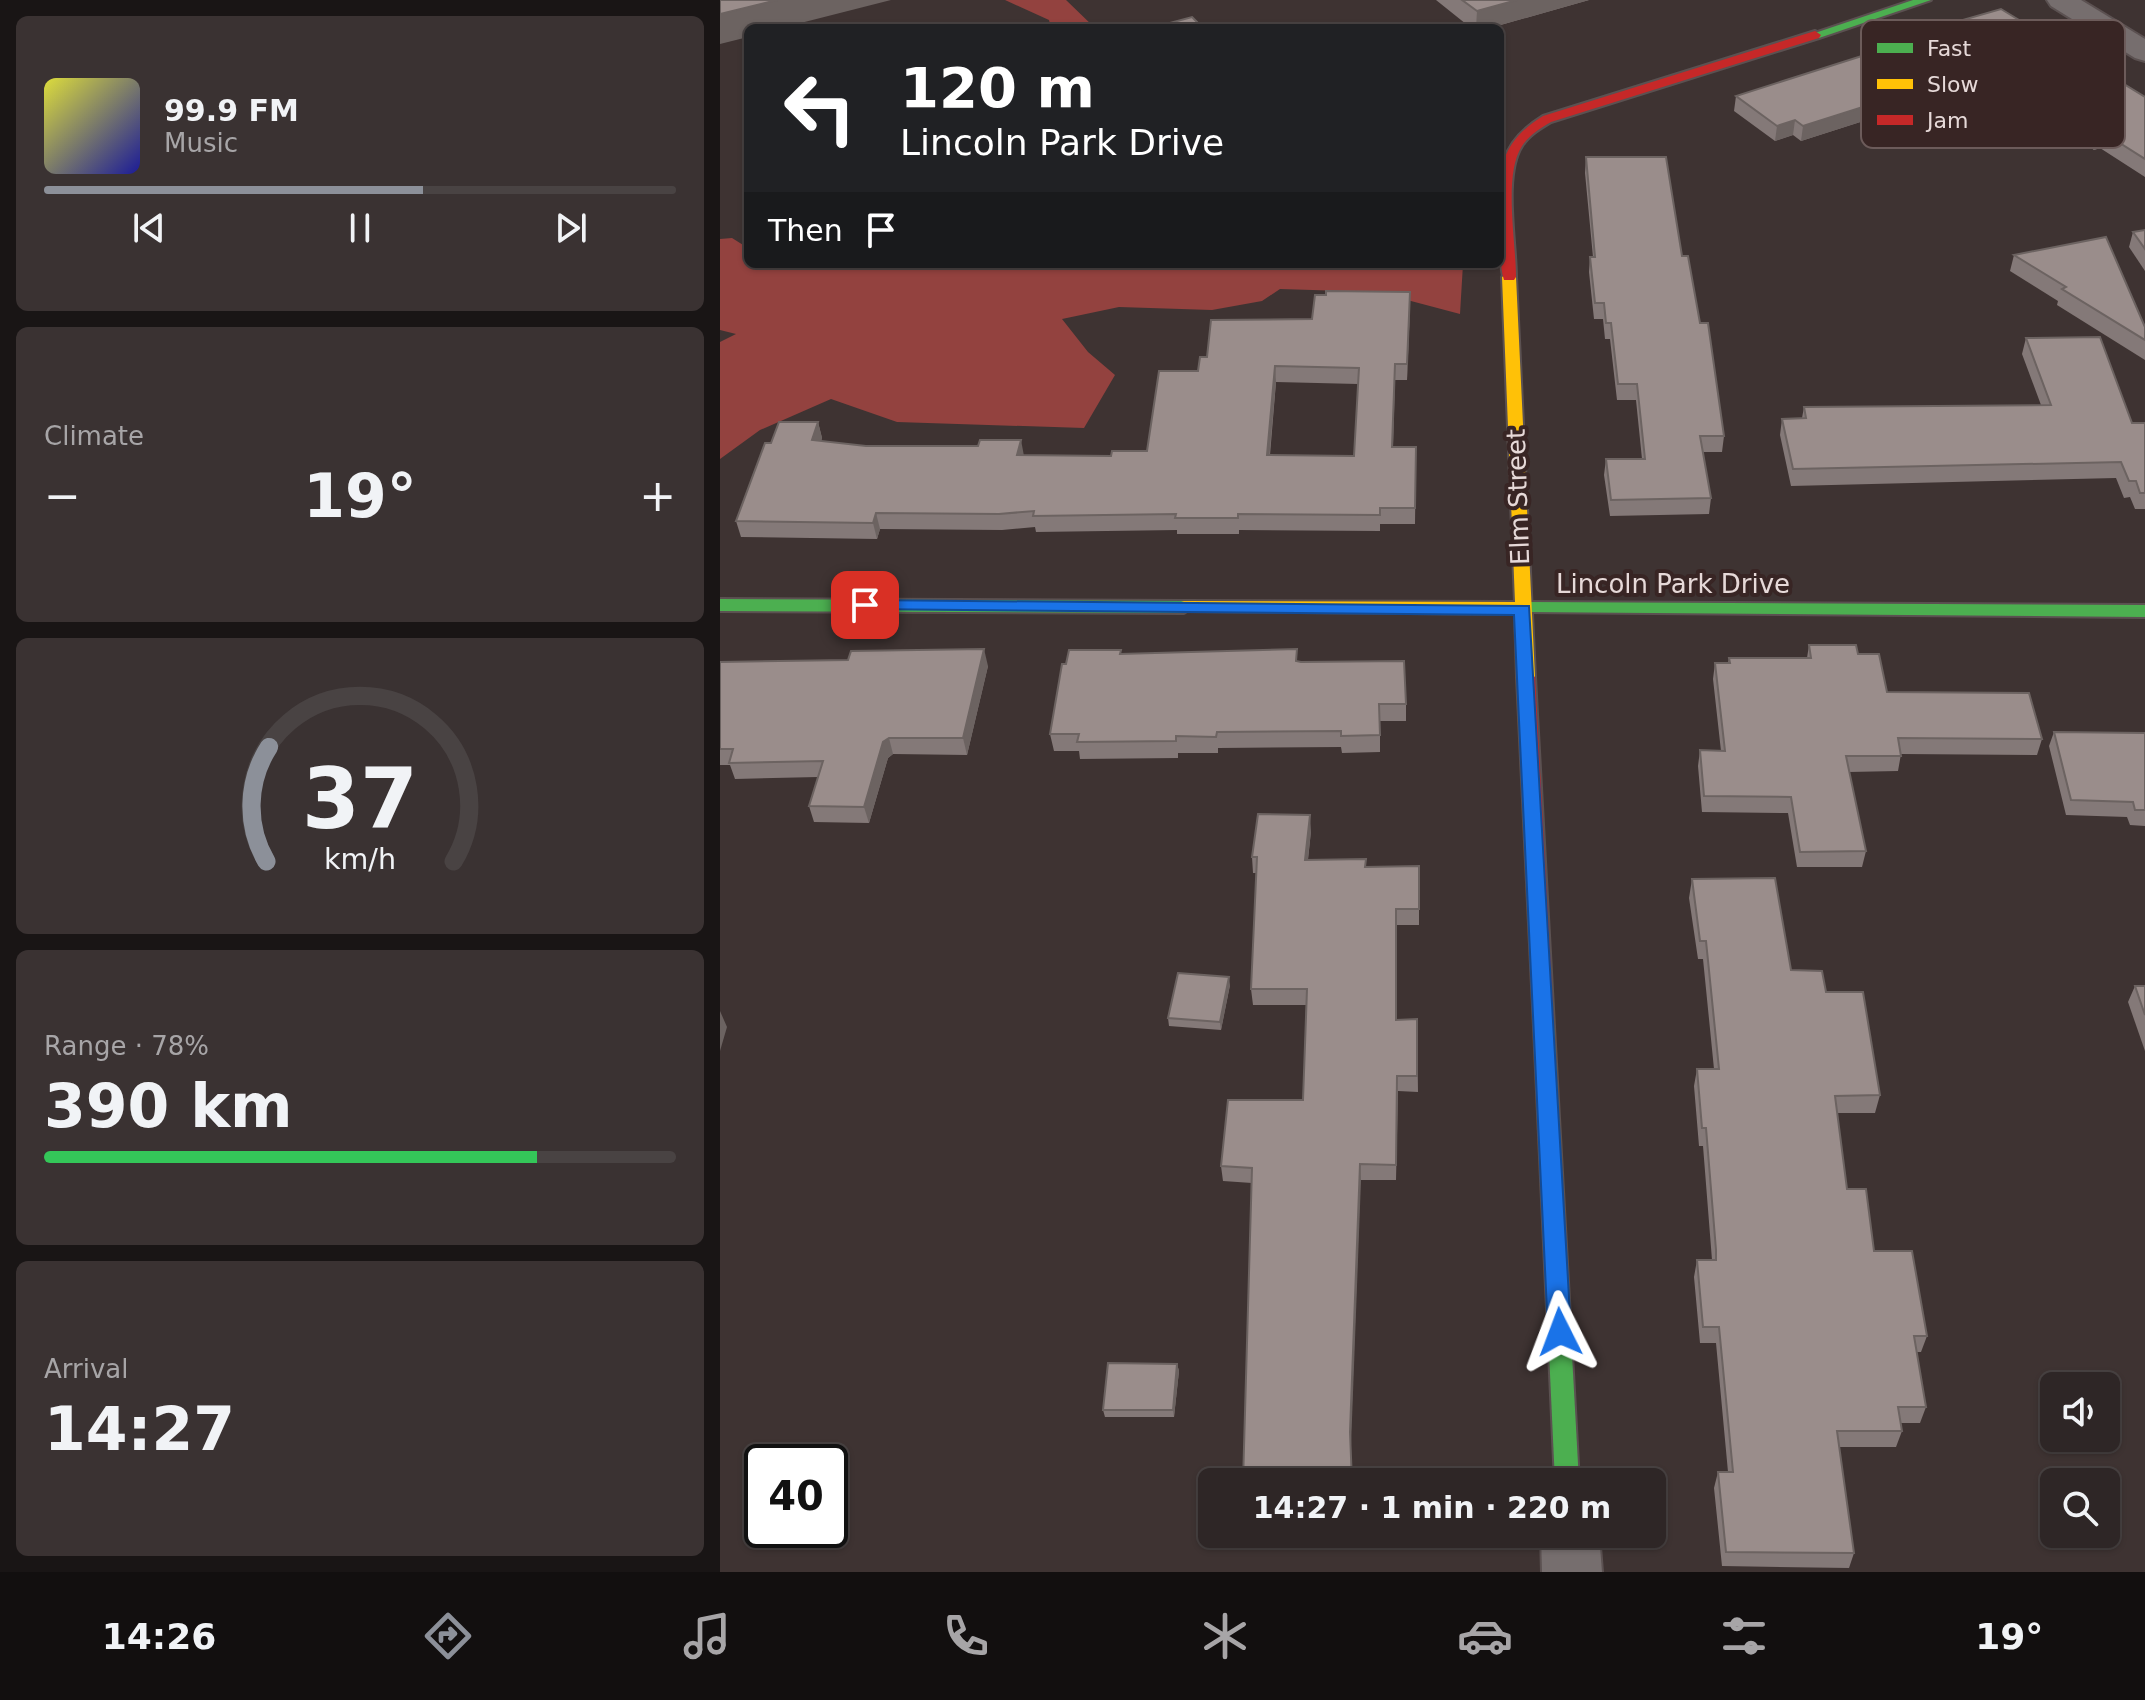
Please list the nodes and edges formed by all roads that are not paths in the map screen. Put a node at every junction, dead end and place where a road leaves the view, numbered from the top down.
1 (1925, 0) edge
2 (2061, 0) edge
3 (1861, 20) edge
4 (1861, 20) edge
5 (2093, 20) edge
6 (2125, 40) edge
7 (2145, 52) edge
8 (720, 605) edge
9 (1523, 610) junction
10 (2145, 611) edge
11 (1566, 1468) edge
12 (1571, 1548) edge
13 (1572, 1572) edge

1 - 4 street, Elm Street
2 - 5 street
3 - 9 street, Elm Street
6 - 7 street
8 - 9 street, Lincoln Park Drive
9 - 10 street, Lincoln Park Drive
9 - 11 street, Elm Street
12 - 13 street

